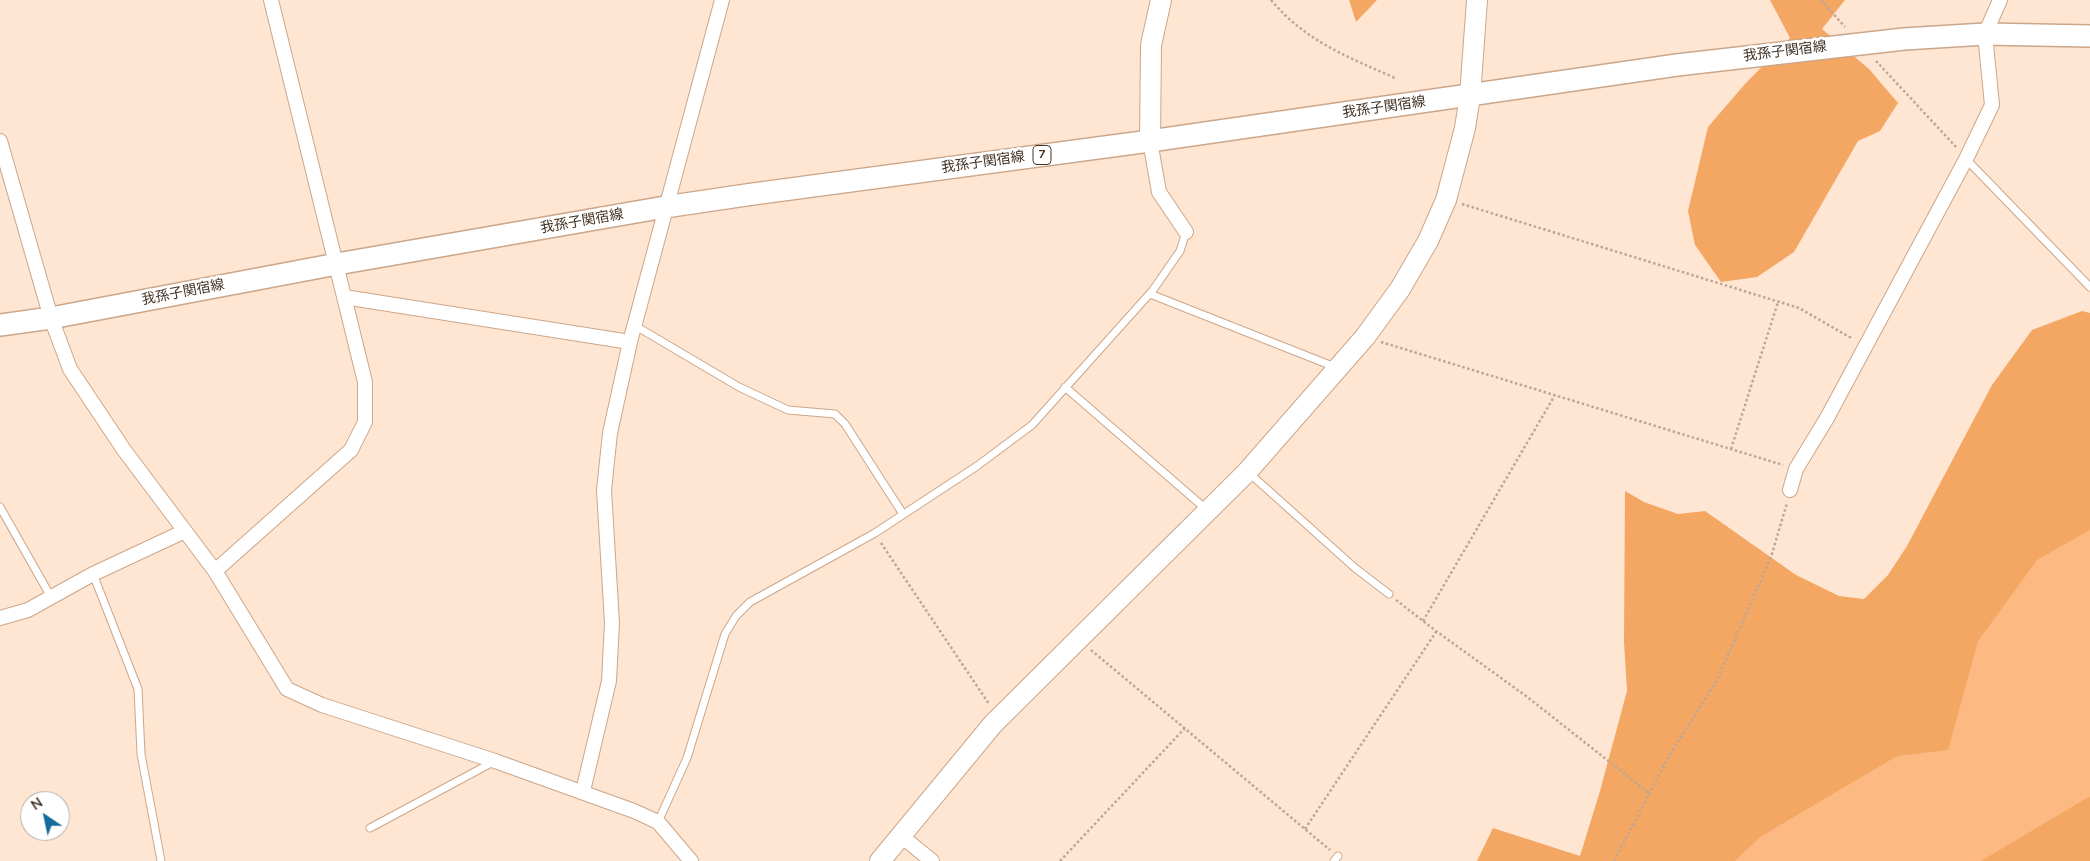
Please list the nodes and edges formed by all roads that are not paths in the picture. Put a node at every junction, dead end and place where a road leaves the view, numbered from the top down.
1 (271, 0) edge
2 (722, 0) edge
3 (1161, 0) edge
4 (1477, 0) edge
5 (2000, 0) edge
6 (1984, 34) junction
7 (2090, 36) edge
8 (1470, 96) junction
9 (0, 141) edge
10 (1150, 141) junction
11 (1966, 159) junction
12 (666, 207) junction
13 (1186, 232) joint
14 (337, 264) junction
15 (2090, 287) edge
16 (1150, 294) junction
17 (344, 297) junction
18 (51, 318) junction
19 (0, 325) edge
20 (634, 325) junction
21 (630, 342) junction
22 (1338, 368) junction
23 (1065, 387) junction
24 (1248, 472) junction
25 (1790, 490) road end
26 (0, 506) edge
27 (1208, 511) junction
28 (902, 514) junction
29 (185, 531) junction
30 (215, 570) junction
31 (93, 574) junction
32 (1389, 594) road end
33 (51, 597) junction
34 (0, 618) edge
35 (495, 761) junction
36 (583, 792) junction
37 (658, 822) junction
38 (370, 828) dead end
39 (900, 835) junction
40 (161, 861) edge
41 (691, 861) edge
42 (880, 861) edge
43 (932, 861) edge

1 - 14 street
2 - 12 street
3 - 10 street
4 - 8 street
5 - 6 street
6 - 7 main road, 我孫子関宿線 / 7
6 - 8 main road, 我孫子関宿線 / 7
6 - 11 street
8 - 10 main road, 我孫子関宿線 / 7
8 - 22 street
9 - 18 street
10 - 12 main road, 我孫子関宿線 / 7
10 - 13 street
11 - 15 lane
11 - 25 street
12 - 14 main road, 我孫子関宿線 / 7
12 - 20 street
13 - 16 lane
14 - 17 street
14 - 18 main road, 我孫子関宿線 / 7
16 - 22 lane
16 - 23 lane
17 - 21 street
17 - 30 street
18 - 19 main road, 我孫子関宿線 / 7
18 - 29 street
20 - 21 street
20 - 28 lane
21 - 36 street
22 - 24 street
23 - 27 lane
23 - 28 lane
24 - 27 street
24 - 32 lane
26 - 33 lane
27 - 39 street
28 - 37 lane
29 - 30 street
29 - 31 street
30 - 35 street
31 - 33 street
31 - 40 lane
33 - 34 street
35 - 36 street
35 - 38 lane
36 - 37 street
37 - 41 street
39 - 42 street
39 - 43 street

